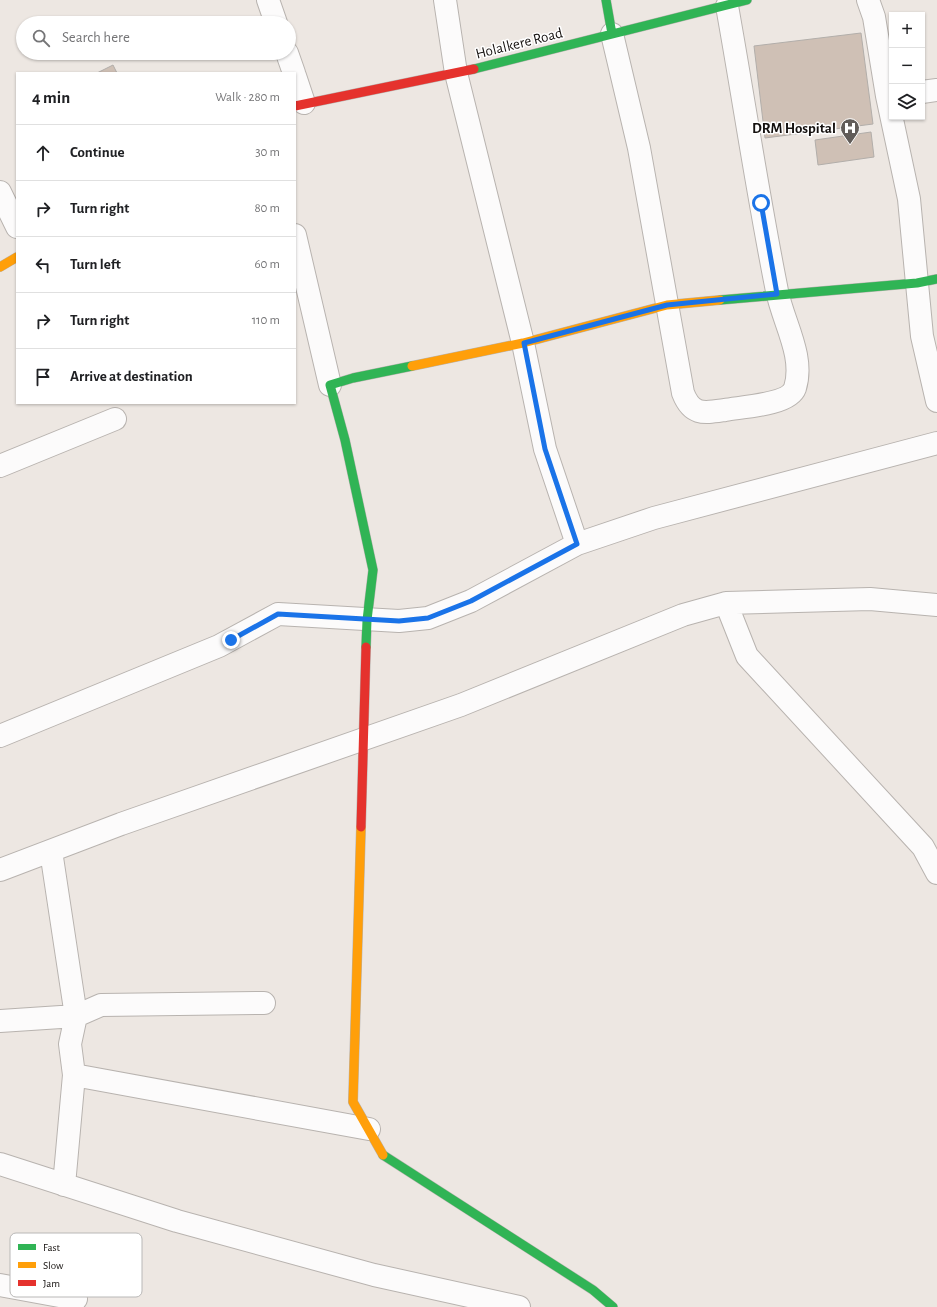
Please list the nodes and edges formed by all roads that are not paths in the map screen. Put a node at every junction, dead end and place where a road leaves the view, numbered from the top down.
1 (268, 0) edge
2 (445, 0) edge
3 (606, 0) edge
4 (868, 0) edge
5 (737, 3) edge
6 (274, 16) edge
7 (612, 34) junction
8 (289, 60) edge
9 (294, 72) edge
10 (456, 74) junction
11 (296, 82) edge
12 (937, 90) edge
13 (925, 92) edge
14 (889, 95) edge
15 (300, 104) edge
16 (894, 120) edge
17 (0, 192) edge
18 (16, 225) edge
19 (296, 239) edge
20 (16, 258) edge
21 (0, 267) edge
22 (927, 281) edge
23 (777, 294) junction
24 (667, 305) junction
25 (524, 343) junction
26 (330, 385) junction
27 (937, 401) edge
28 (115, 419) dead end
29 (937, 442) edge
30 (0, 466) edge
31 (577, 544) junction
32 (726, 603) junction
33 (937, 604) edge
34 (367, 620) junction
35 (0, 736) edge
36 (363, 739) junction
37 (51, 851) junction
38 (0, 870) edge
39 (937, 873) edge
40 (264, 1003) dead end
41 (76, 1016) junction
42 (0, 1020) edge
43 (74, 1075) junction
44 (369, 1129) junction
45 (0, 1164) edge
46 (64, 1185) junction
47 (0, 1285) edge
48 (10, 1287) edge
49 (65, 1297) edge
50 (76, 1299) dead end
51 (519, 1307) edge
52 (613, 1307) edge

1 - 6 street
2 - 10 street
3 - 7 street
4 - 14 street
5 - 7 street, Holalkere Road
5 - 23 street
7 - 10 street, Holalkere Road
7 - 24 street
8 - 9 street
10 - 15 street, Holalkere Road
10 - 25 street
11 - 15 street
12 - 13 street
16 - 22 street
17 - 18 street
19 - 26 street
20 - 21 street
22 - 23 street
22 - 27 street
23 - 24 street
23 - 24 street
24 - 25 street
25 - 26 street
25 - 31 street
26 - 34 street
28 - 30 street
29 - 31 street
31 - 34 street
32 - 33 street
32 - 36 street
32 - 39 street
34 - 35 street
34 - 36 street
36 - 37 street
36 - 44 street
37 - 38 street
37 - 41 street
40 - 41 street
41 - 42 street
41 - 43 street
43 - 44 street
43 - 46 street
44 - 52 street
45 - 46 street
46 - 51 street
47 - 48 street
49 - 50 street

